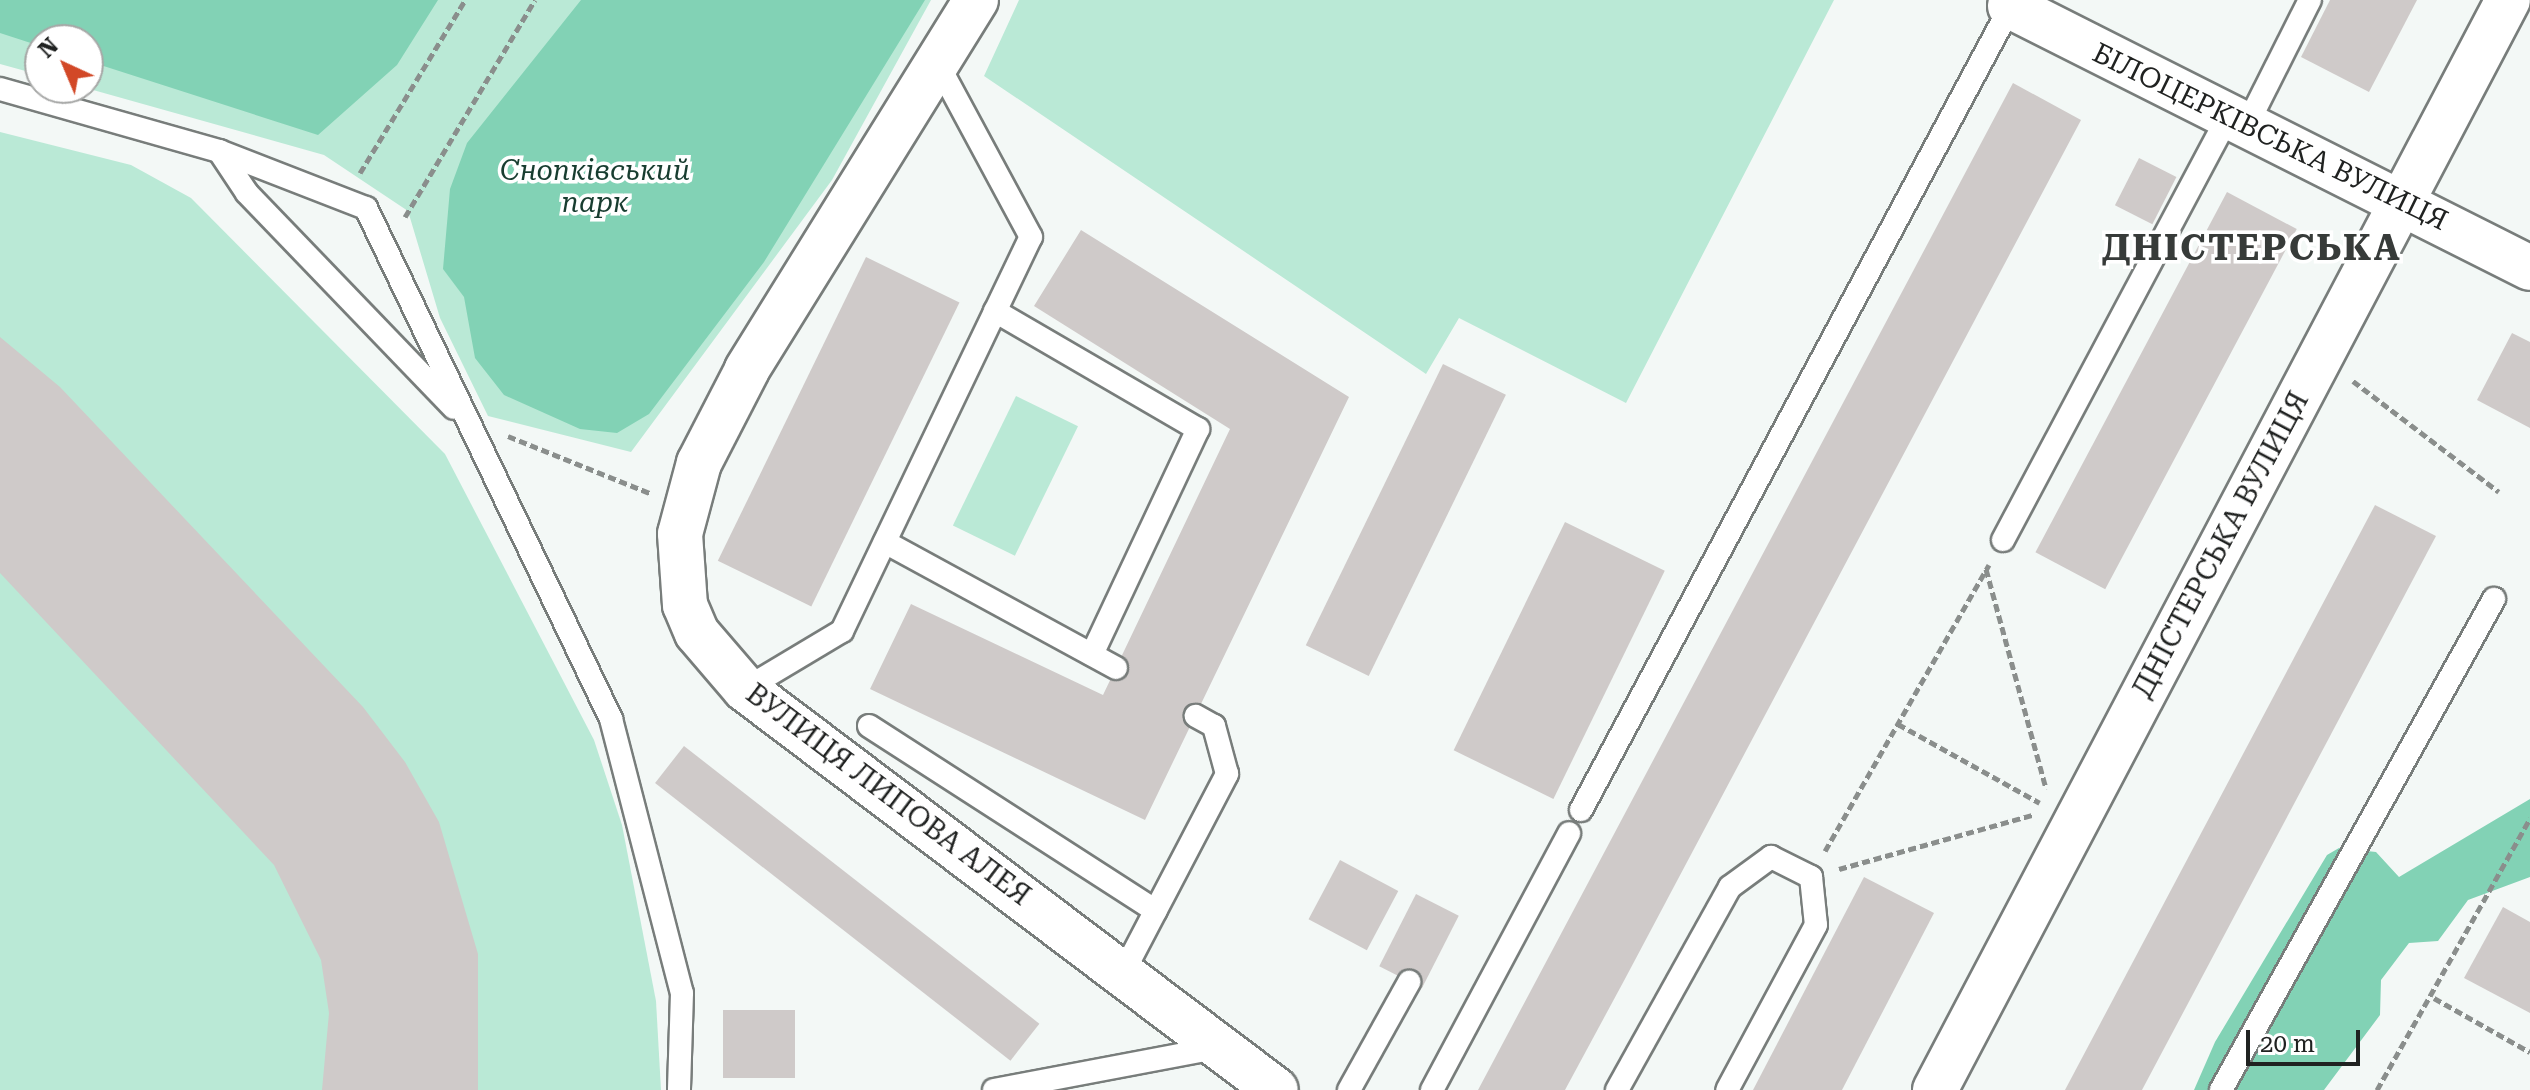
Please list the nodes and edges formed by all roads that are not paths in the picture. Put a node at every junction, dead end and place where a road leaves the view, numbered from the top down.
1 (976, 0) edge
2 (2310, 0) edge
3 (2508, 0) edge
4 (2012, 3) edge
5 (938, 64) junction
6 (0, 89) edge
7 (2237, 122) junction
8 (219, 151) junction
9 (2402, 201) junction
10 (2530, 268) edge
11 (995, 311) junction
12 (469, 423) junction
13 (2003, 540) dead end
14 (885, 542) junction
15 (2494, 599) dead end
16 (1092, 654) junction
17 (1116, 668) dead end
18 (745, 689) junction
19 (1196, 716) dead end
20 (869, 726) dead end
21 (1581, 810) dead end
22 (1569, 833) dead end
23 (1156, 911) junction
24 (1123, 973) junction
25 (1409, 982) dead end
26 (1222, 1047) junction
27 (679, 1090) edge
28 (994, 1090) edge
29 (1276, 1090) edge
30 (1349, 1090) edge
31 (1432, 1090) edge
32 (1617, 1090) edge
33 (1727, 1090) edge
34 (1935, 1090) edge
35 (2221, 1090) edge

1 - 5 street, ВУЛИЦЯ ЛИПОВА АЛЕЯ
2 - 7 lane
3 - 9 street, ДНІСТЕРСЬКА ВУЛИЦЯ
4 - 7 street, БІЛОЦЕРКІВСЬКА ВУЛИЦЯ
4 - 21 lane
5 - 11 lane
5 - 18 street, ВУЛИЦЯ ЛИПОВА АЛЕЯ
6 - 8 lane
7 - 9 street, БІЛОЦЕРКІВСЬКА ВУЛИЦЯ
7 - 13 lane
8 - 12 lane
8 - 12 lane
9 - 10 street, БІЛОЦЕРКІВСЬКА ВУЛИЦЯ
9 - 34 street, ДНІСТЕРСЬКА ВУЛИЦЯ
11 - 14 lane
11 - 16 lane
12 - 27 lane
14 - 16 lane
14 - 18 lane
15 - 35 lane
16 - 17 lane
18 - 24 street, ВУЛИЦЯ ЛИПОВА АЛЕЯ
19 - 23 lane
20 - 23 lane
22 - 31 lane
23 - 24 lane
24 - 26 street, ВУЛИЦЯ ЛИПОВА АЛЕЯ
25 - 30 lane
26 - 28 lane
26 - 29 street, ВУЛИЦЯ ЛИПОВА АЛЕЯ
32 - 33 lane

